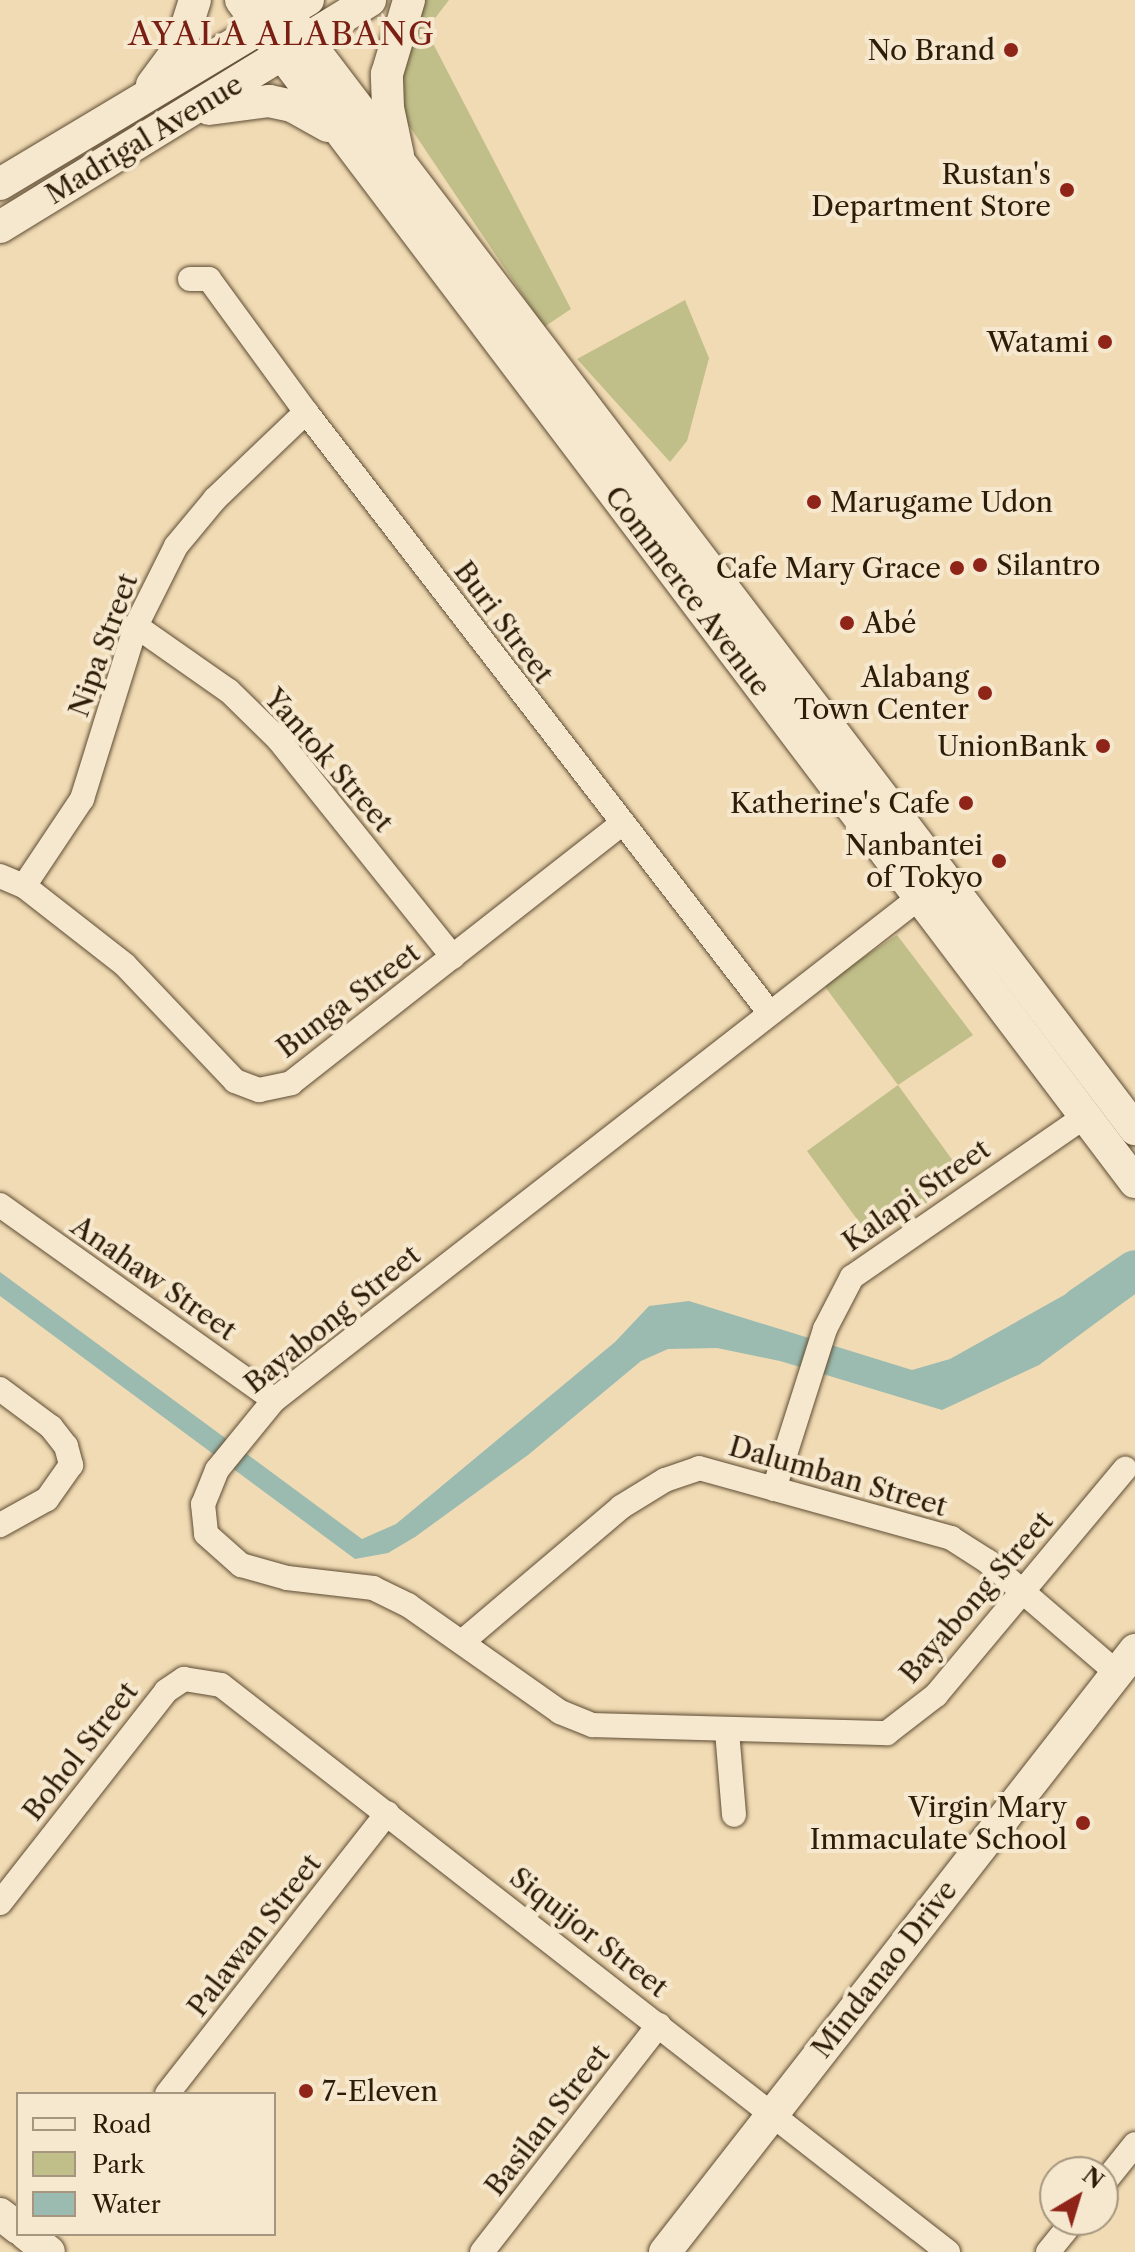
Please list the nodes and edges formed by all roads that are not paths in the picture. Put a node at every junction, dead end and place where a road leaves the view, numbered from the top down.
1 (195, 0) edge
2 (241, 0) edge
3 (370, 0) edge
4 (409, 0) edge
5 (282, 11) edge
6 (292, 49) junction
7 (142, 96) junction
8 (162, 129) junction
9 (343, 135) junction
10 (405, 173) junction
11 (0, 184) edge
12 (0, 227) edge
13 (190, 279) dead end
14 (306, 412) junction
15 (136, 626) junction
16 (621, 824) junction
17 (0, 876) edge
18 (24, 886) junction
19 (920, 897) junction
20 (453, 957) junction
21 (769, 1012) junction
22 (1084, 1117) junction
23 (1135, 1129) edge
24 (1133, 1177) edge
25 (0, 1205) edge
26 (0, 1389) edge
27 (274, 1400) junction
28 (1125, 1469) dead end
29 (774, 1489) junction
30 (0, 1525) edge
31 (1022, 1592) junction
32 (462, 1642) junction
33 (1125, 1660) edge
34 (184, 1679) joint
35 (727, 1731) junction
36 (387, 1813) junction
37 (734, 1815) dead end
38 (0, 1903) edge
39 (659, 2025) junction
40 (169, 2092) edge
41 (772, 2114) junction
42 (1135, 2144) edge
43 (1119, 2164) edge
44 (0, 2214) edge
45 (16, 2226) edge
46 (1061, 2236) edge
47 (482, 2252) edge
48 (665, 2252) edge
49 (948, 2252) edge
50 (1048, 2252) edge

1 - 7 main road
2 - 5 main road, Commerce Avenue
3 - 6 main road, Madrigal Avenue
4 - 10 main road
5 - 6 main road, Commerce Avenue
5 - 7 main road, Madrigal Avenue
6 - 8 main road, Madrigal Avenue
6 - 9 main road, Commerce Avenue
6 - 10 main road, Commerce Avenue
7 - 11 main road, Madrigal Avenue
8 - 9 main road
8 - 12 main road, Madrigal Avenue
9 - 19 main road, Commerce Avenue
10 - 23 main road, Commerce Avenue
13 - 14 street, Buri Street
14 - 15 street, Nipa Street
14 - 16 street, Buri Street
15 - 18 street, Nipa Street
15 - 20 street, Yantok Street
16 - 20 street, Bunga Street
16 - 21 street, Buri Street
17 - 18 street, Bunga Street
18 - 20 street, Bunga Street
19 - 21 street, Bayabong Street
19 - 22 main road, Commerce Avenue
21 - 27 street, Bayabong Street
22 - 24 main road, Commerce Avenue
22 - 29 street, Kalapi Street
25 - 27 street, Anahaw Street
26 - 30 street
27 - 32 street, Bayabong Street
28 - 31 street, Bayabong Street
29 - 31 street, Dalumban Street
29 - 32 street, Dalumban Street
31 - 33 street, Dalumban Street
31 - 35 street, Bayabong Street
32 - 35 street, Bayabong Street
33 - 41 main road, Mindanao Drive
34 - 36 street, Siquijor Street
34 - 38 street, Bohol Street
35 - 37 street
36 - 39 street, Siquijor Street
36 - 40 street, Palawan Street
39 - 41 street, Siquijor Street
39 - 47 street, Basilan Street
41 - 48 main road, Mindanao Drive
41 - 49 street, Siquijor Street
42 - 43 street
44 - 45 main road
46 - 50 street

